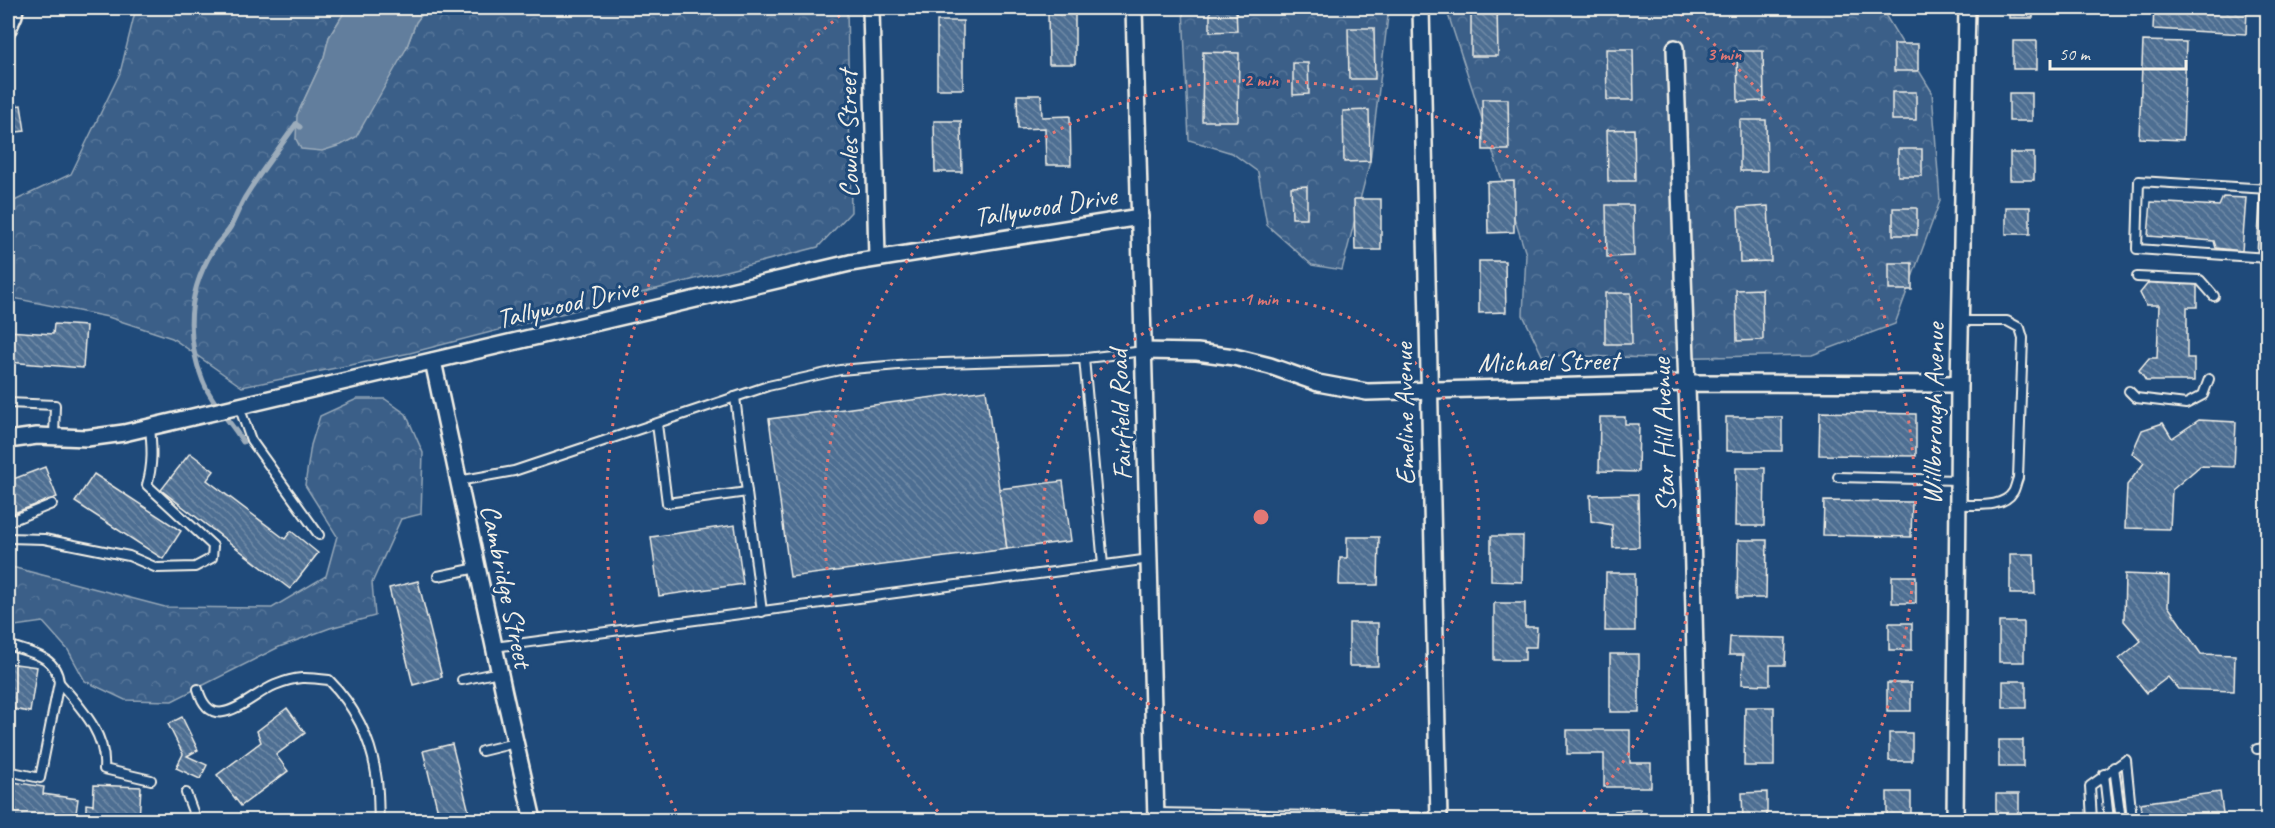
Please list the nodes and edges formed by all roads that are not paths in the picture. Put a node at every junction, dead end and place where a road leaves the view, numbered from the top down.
1 (15, 8) edge
2 (871, 8) edge
3 (1134, 8) edge
4 (1421, 8) edge
5 (1967, 8) edge
6 (8, 29) edge
7 (1675, 48) dead end
8 (2267, 189) edge
9 (1140, 217) junction
10 (877, 258) junction
11 (2265, 258) edge
12 (2137, 277) dead end
13 (2214, 296) dead end
14 (1960, 321) junction
15 (1144, 351) junction
16 (1084, 358) junction
17 (433, 361) junction
18 (2210, 379) dead end
19 (1687, 383) junction
20 (1959, 384) junction
21 (1429, 390) junction
22 (2129, 392) dead end
23 (735, 397) junction
24 (8, 403) edge
25 (239, 406) junction
26 (657, 424) junction
27 (150, 427) junction
28 (54, 437) junction
29 (8, 440) edge
30 (1838, 477) dead end
31 (1958, 480) junction
32 (458, 481) junction
33 (747, 492) junction
34 (52, 504) dead end
35 (1958, 505) junction
36 (8, 522) edge
37 (319, 535) dead end
38 (8, 538) edge
39 (1150, 559) junction
40 (1103, 565) junction
41 (477, 568) junction
42 (438, 576) dead end
43 (762, 612) junction
44 (8, 645) edge
45 (494, 647) junction
46 (499, 672) junction
47 (462, 680) dead end
48 (59, 682) junction
49 (198, 689) dead end
50 (516, 743) junction
51 (2268, 748) edge
52 (2257, 749) dead end
53 (482, 750) dead end
54 (2114, 767) junction
55 (8, 771) edge
56 (2104, 774) junction
57 (151, 780) dead end
58 (186, 793) dead end
59 (1156, 817) edge
60 (1384, 819) edge
61 (1438, 819) edge
62 (196, 820) edge
63 (379, 820) edge
64 (533, 820) edge
65 (1699, 820) edge
66 (1955, 820) edge
67 (2092, 820) edge
68 (2109, 820) edge
69 (2121, 820) edge
70 (2132, 820) edge

1 - 6 street
2 - 10 street, Cowles Street
3 - 9 street, Fairfield Road
4 - 21 street, Emeline Avenue
5 - 14 street, Willborough Avenue
7 - 19 street, Star Hill Avenue
8 - 11 lane
8 - 11 lane
9 - 10 street, Tallywood Drive
9 - 15 street, Fairfield Road
10 - 17 street, Tallywood Drive
12 - 13 lane
14 - 20 street, Willborough Avenue
14 - 35 lane
15 - 16 lane
15 - 21 street, Michael Street
15 - 39 street, Fairfield Road
16 - 23 lane
16 - 40 lane
17 - 25 street, Tallywood Drive
17 - 32 street, Cambridge Street
18 - 22 lane
19 - 20 street, Michael Street
19 - 21 street, Michael Street
19 - 65 street, Star Hill Avenue
20 - 31 street, Willborough Avenue
21 - 61 street, Emeline Avenue
23 - 26 lane
23 - 33 lane
24 - 28 lane
25 - 27 street, Tallywood Drive
25 - 37 lane
26 - 32 lane
26 - 33 lane
27 - 28 street, Tallywood Drive
27 - 38 lane
28 - 29 street, Tallywood Drive
30 - 31 lane
31 - 35 street, Willborough Avenue
32 - 41 street, Cambridge Street
33 - 43 lane
34 - 36 lane
35 - 66 street, Willborough Avenue
39 - 40 lane
39 - 59 street, Fairfield Road
40 - 43 lane
41 - 42 lane
41 - 45 street, Cambridge Street
43 - 45 lane
44 - 48 lane
45 - 46 street, Cambridge Street
46 - 47 lane
46 - 50 street, Cambridge Street
48 - 55 lane
48 - 57 lane
49 - 63 lane
50 - 53 lane
50 - 64 street, Cambridge Street
51 - 52 lane
54 - 56 lane
54 - 69 lane
54 - 70 lane
56 - 67 lane
56 - 68 lane
58 - 62 lane
59 - 60 lane
60 - 61 lane

